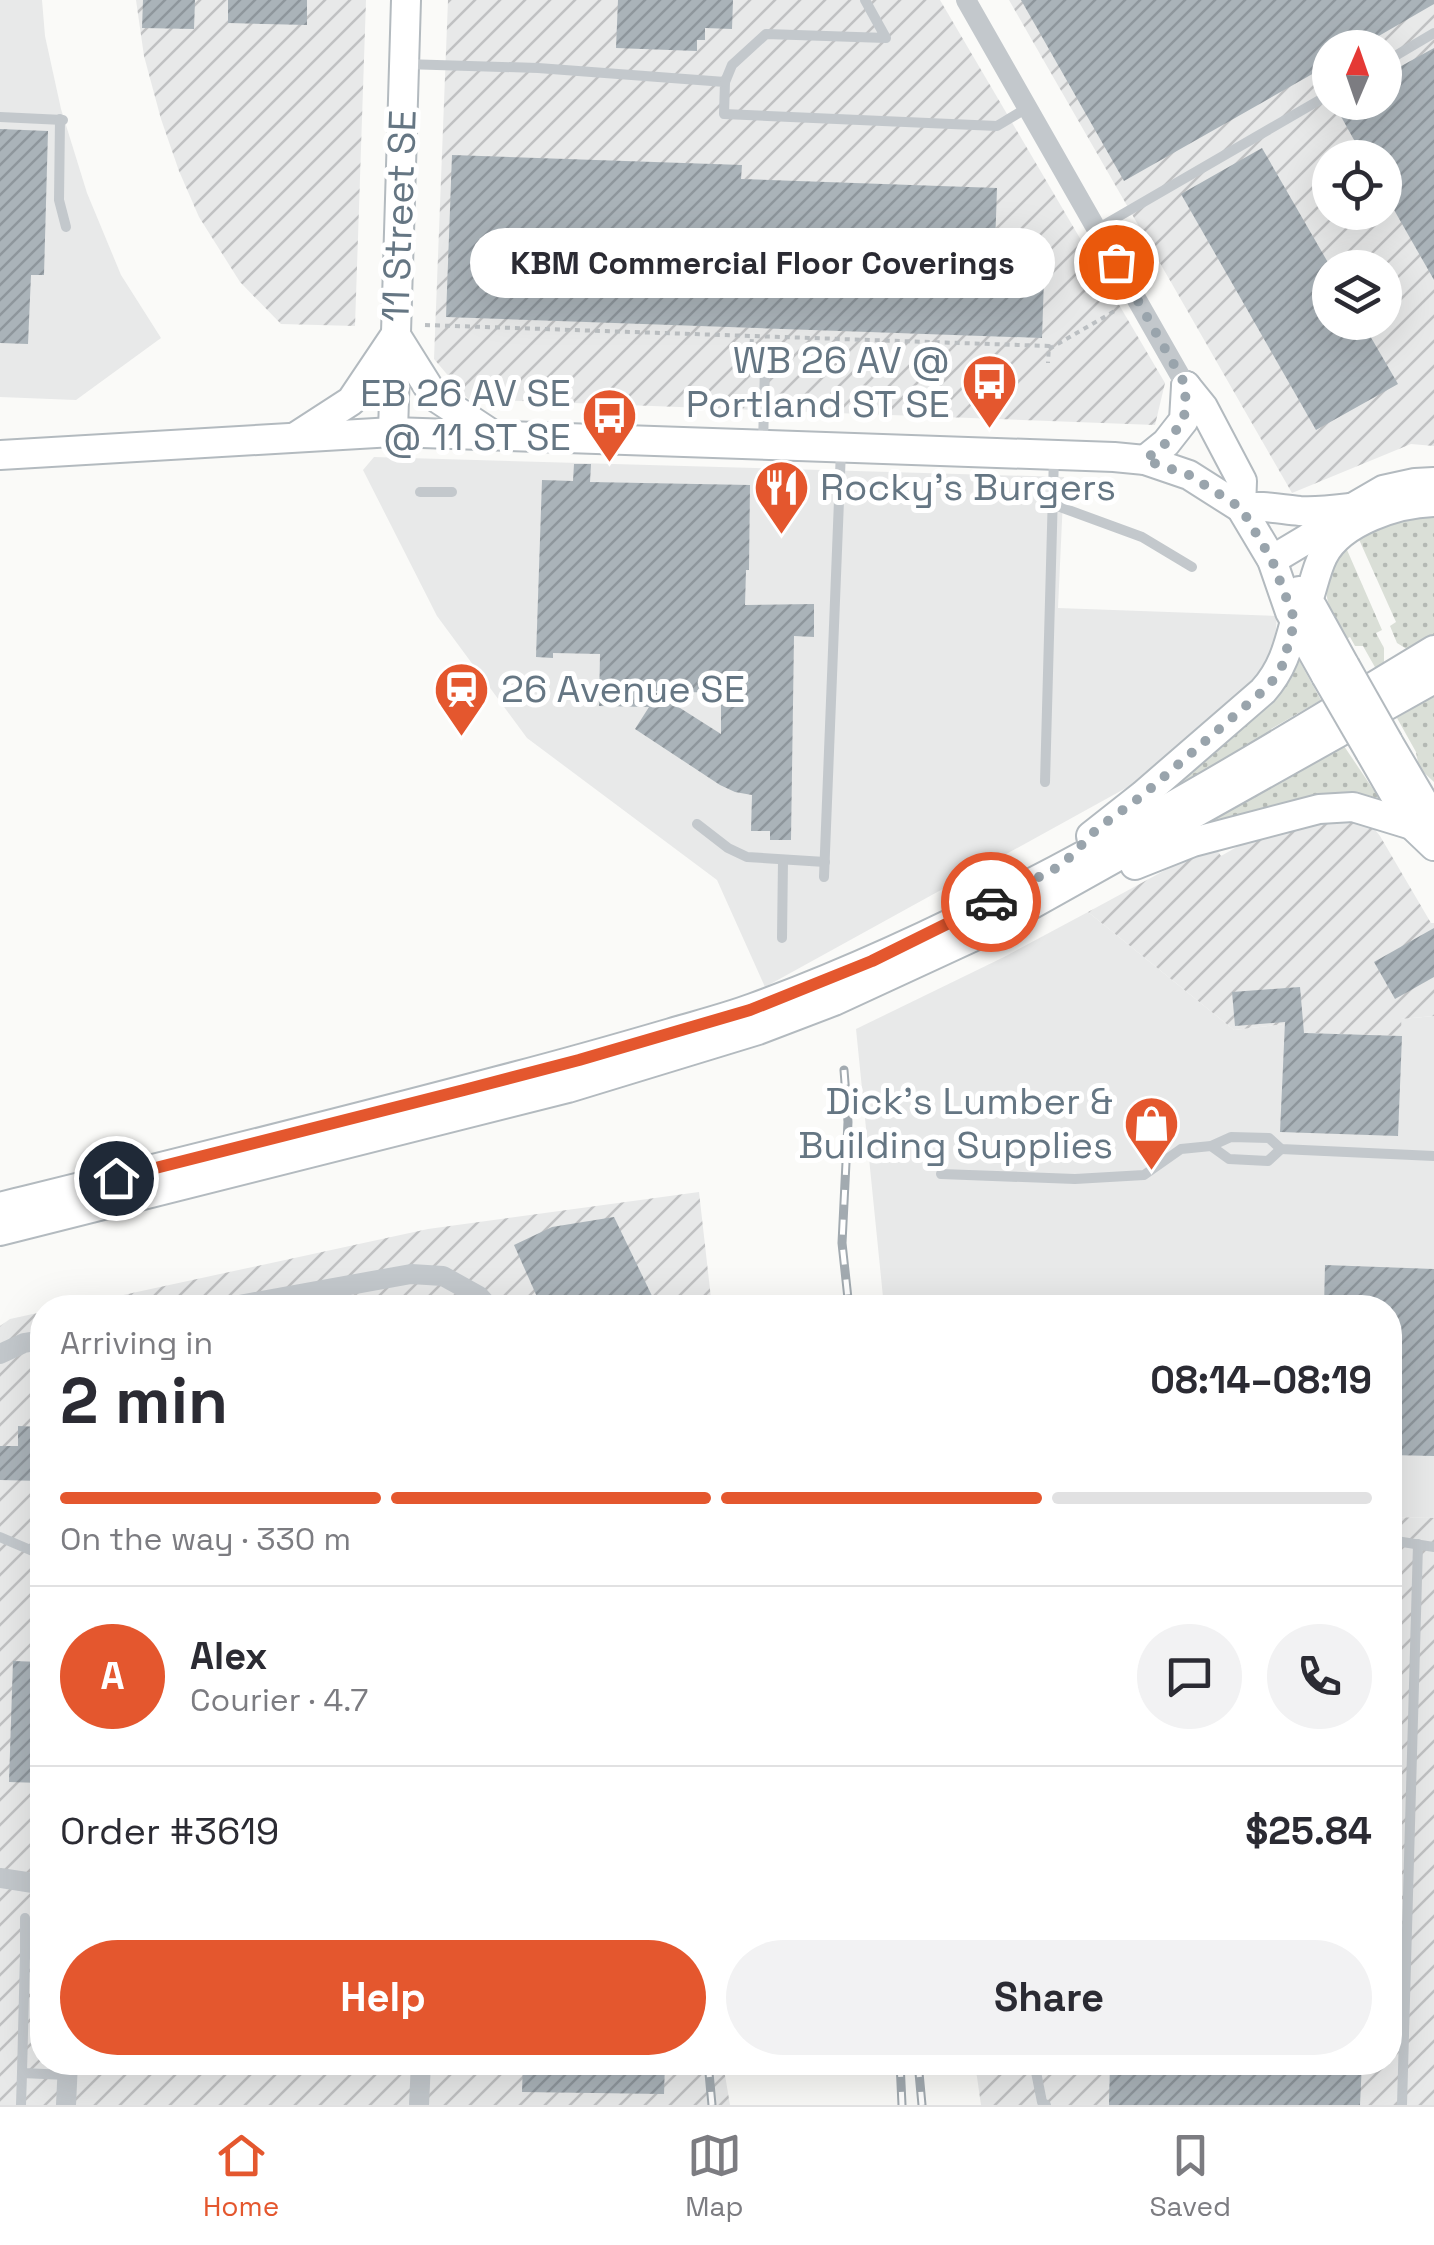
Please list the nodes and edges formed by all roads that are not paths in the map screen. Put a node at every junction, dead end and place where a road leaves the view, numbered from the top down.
1 (406, 0) edge
2 (866, 0) edge
3 (966, 0) edge
4 (1434, 33) edge
5 (1402, 52) edge
6 (404, 64) junction
7 (725, 82) junction
8 (1312, 104) edge
9 (1027, 108) junction
10 (0, 117) edge
11 (66, 227) dead end
12 (1096, 230) junction
13 (396, 334) junction
14 (765, 366) dead end
15 (1186, 386) junction
16 (393, 432) junction
17 (491, 434) junction
18 (296, 436) junction
19 (763, 445) junction
20 (842, 448) junction
21 (0, 455) edge
22 (1054, 456) junction
23 (1145, 460) junction
24 (1434, 482) edge
25 (420, 492) dead end
26 (452, 492) dead end
27 (1434, 502) edge
28 (1052, 504) junction
29 (1241, 508) junction
30 (1352, 508) junction
31 (1272, 560) junction
32 (1192, 566) dead end
33 (1302, 611) junction
34 (1434, 650) edge
35 (1434, 679) edge
36 (1044, 782) dead end
37 (1425, 814) edge
38 (697, 824) dead end
39 (1434, 846) edge
40 (782, 860) junction
41 (825, 862) junction
42 (1068, 874) junction
43 (824, 877) dead end
44 (782, 938) dead end
45 (1211, 1146) junction
46 (1281, 1149) junction
47 (1434, 1156) edge
48 (941, 1174) dead end
49 (0, 1207) edge
50 (0, 1230) edge
51 (324, 1295) edge
52 (473, 1295) edge
53 (30, 1343) edge
54 (0, 1354) edge
55 (0, 1537) edge
56 (1402, 1542) edge
57 (1418, 1544) junction
58 (1434, 1547) edge
59 (30, 1549) edge
60 (0, 1878) edge
61 (30, 1882) edge
62 (25, 1918) dead end
63 (25, 1954) junction
64 (30, 1954) edge
65 (30, 2073) edge
66 (22, 2074) junction
67 (68, 2075) edge
68 (420, 2075) edge
69 (1037, 2075) edge
70 (22, 2105) edge
71 (66, 2105) edge
72 (419, 2105) edge
73 (1046, 2105) edge
74 (1402, 2105) edge

1 - 6 main road, 11 Street SE
2 - 7 lane
3 - 9 street
4 - 5 lane
6 - 7 lane
6 - 13 main road, 11 Street SE
7 - 9 lane
8 - 12 lane
9 - 12 street
10 - 11 lane
12 - 15 street
13 - 16 main road, 11 Street SE
13 - 17 main road
13 - 18 main road
14 - 19 lane
15 - 23 main road
15 - 29 main road
16 - 17 main road
16 - 18 main road
17 - 19 main road
18 - 21 main road
19 - 20 main road
20 - 22 main road
20 - 41 lane
22 - 23 main road
22 - 28 lane
23 - 29 main road
24 - 30 main road
25 - 26 lane
27 - 33 main road
28 - 32 lane
28 - 36 lane
29 - 30 main road
29 - 31 main road
30 - 31 main road
31 - 33 main road
33 - 37 main road, bridge
33 - 42 main road
34 - 42 main road
35 - 42 main road
37 - 39 main road
37 - 42 main road
38 - 40 lane
40 - 41 lane
40 - 44 lane
41 - 43 lane
42 - 49 main road
42 - 50 main road
45 - 46 lane
45 - 46 lane
45 - 48 lane
46 - 47 lane
51 - 52 street
53 - 54 street
55 - 59 lane
56 - 57 lane
57 - 58 lane
57 - 74 lane
60 - 61 street
62 - 63 lane
63 - 64 lane
63 - 66 lane
65 - 66 lane
66 - 70 lane
67 - 71 street
68 - 72 street
69 - 73 lane

